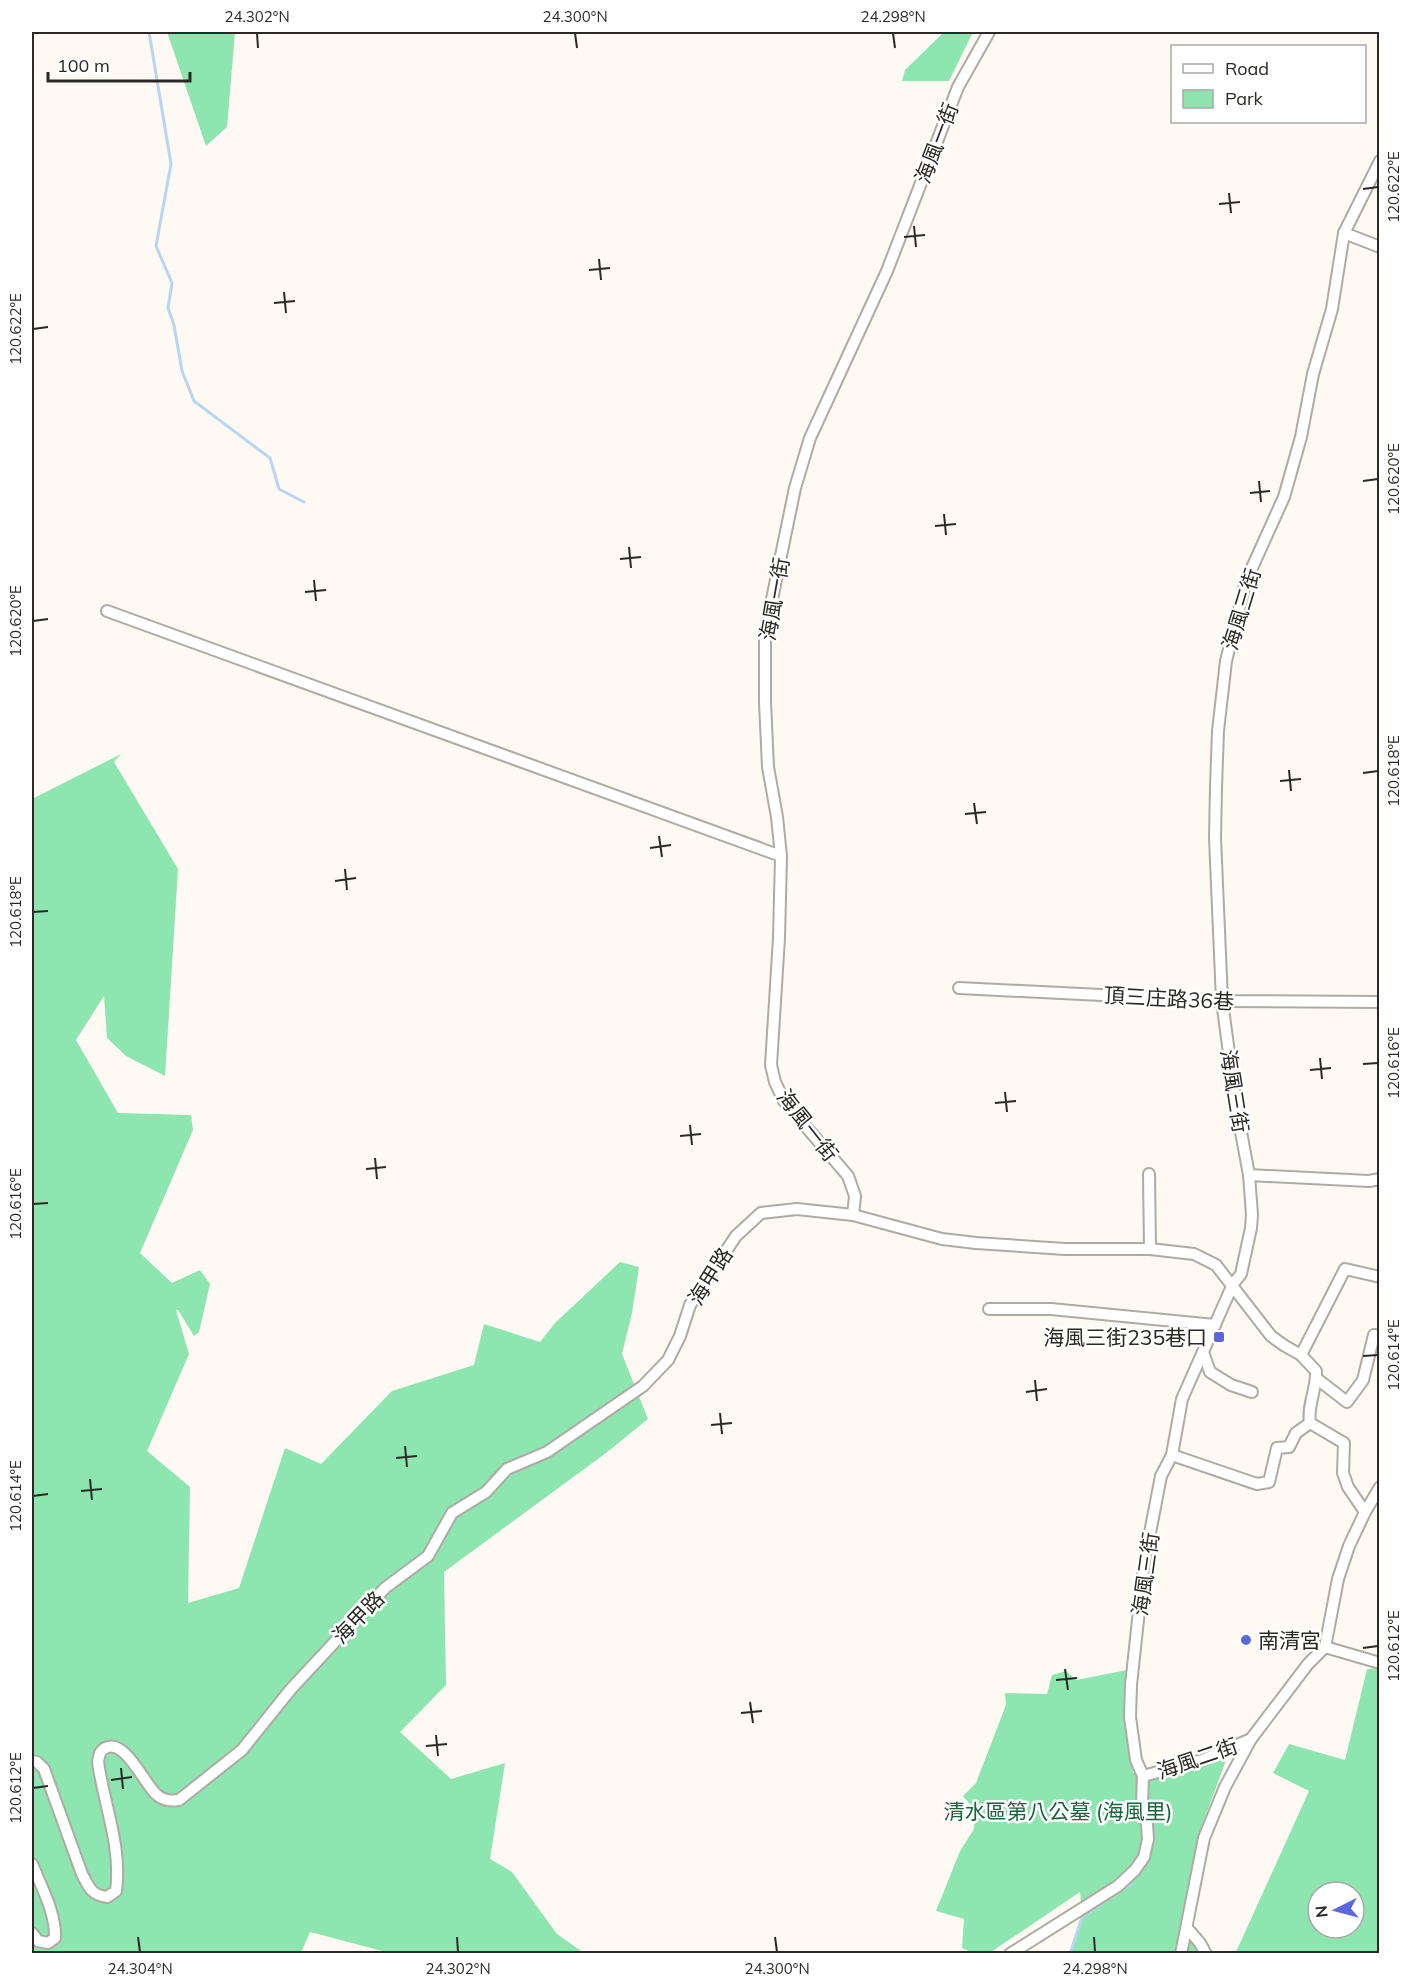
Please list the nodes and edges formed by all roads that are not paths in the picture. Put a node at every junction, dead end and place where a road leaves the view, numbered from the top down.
1 (989, 32) edge
2 (1380, 160) edge
3 (1344, 233) junction
4 (1380, 247) edge
5 (107, 611) dead end
6 (781, 856) junction
7 (959, 988) dead end
8 (1222, 1001) junction
9 (1380, 1002) edge
10 (1149, 1174) dead end
11 (1248, 1175) junction
12 (1380, 1179) edge
13 (853, 1215) junction
14 (1150, 1249) junction
15 (1380, 1276) edge
16 (1233, 1284) junction
17 (989, 1309) dead end
18 (1215, 1326) junction
19 (1380, 1336) edge
20 (1203, 1352) junction
21 (1301, 1355) junction
22 (1316, 1378) junction
23 (1252, 1392) dead end
24 (1310, 1423) junction
25 (1172, 1455) junction
26 (1380, 1487) edge
27 (1365, 1512) junction
28 (1326, 1647) junction
29 (1380, 1663) edge
30 (1251, 1739) junction
31 (32, 1761) edge
32 (1143, 1776) junction
33 (32, 1864) edge
34 (1187, 1928) junction
35 (32, 1933) edge
36 (1010, 1953) edge
37 (1181, 1953) edge
38 (1206, 1953) edge

1 - 6 street, 海風一街
2 - 3 street, 海風三街
3 - 4 street
3 - 8 street, 海風三街
5 - 6 street
6 - 13 street, 海風一街
7 - 8 street, 頂三庄路36巷
8 - 9 street, 頂三庄路36巷
8 - 11 street, 海風三街
10 - 14 street
11 - 12 street
11 - 16 street, 海風三街
13 - 14 street
13 - 31 street, 海甲路
14 - 16 street
15 - 21 street
16 - 18 street, 海風三街
16 - 21 street
17 - 18 street
18 - 20 street, 海風三街
19 - 22 street
20 - 23 street
20 - 25 street, 海風三街
21 - 22 street
22 - 24 street
24 - 25 street
24 - 27 street
25 - 32 street, 海風三街
26 - 27 street
27 - 28 street
28 - 29 street
28 - 30 street, 海風二街
30 - 32 street, 海風二街
30 - 34 street
32 - 36 street, 海風三街
33 - 35 street
34 - 37 street
34 - 38 street

